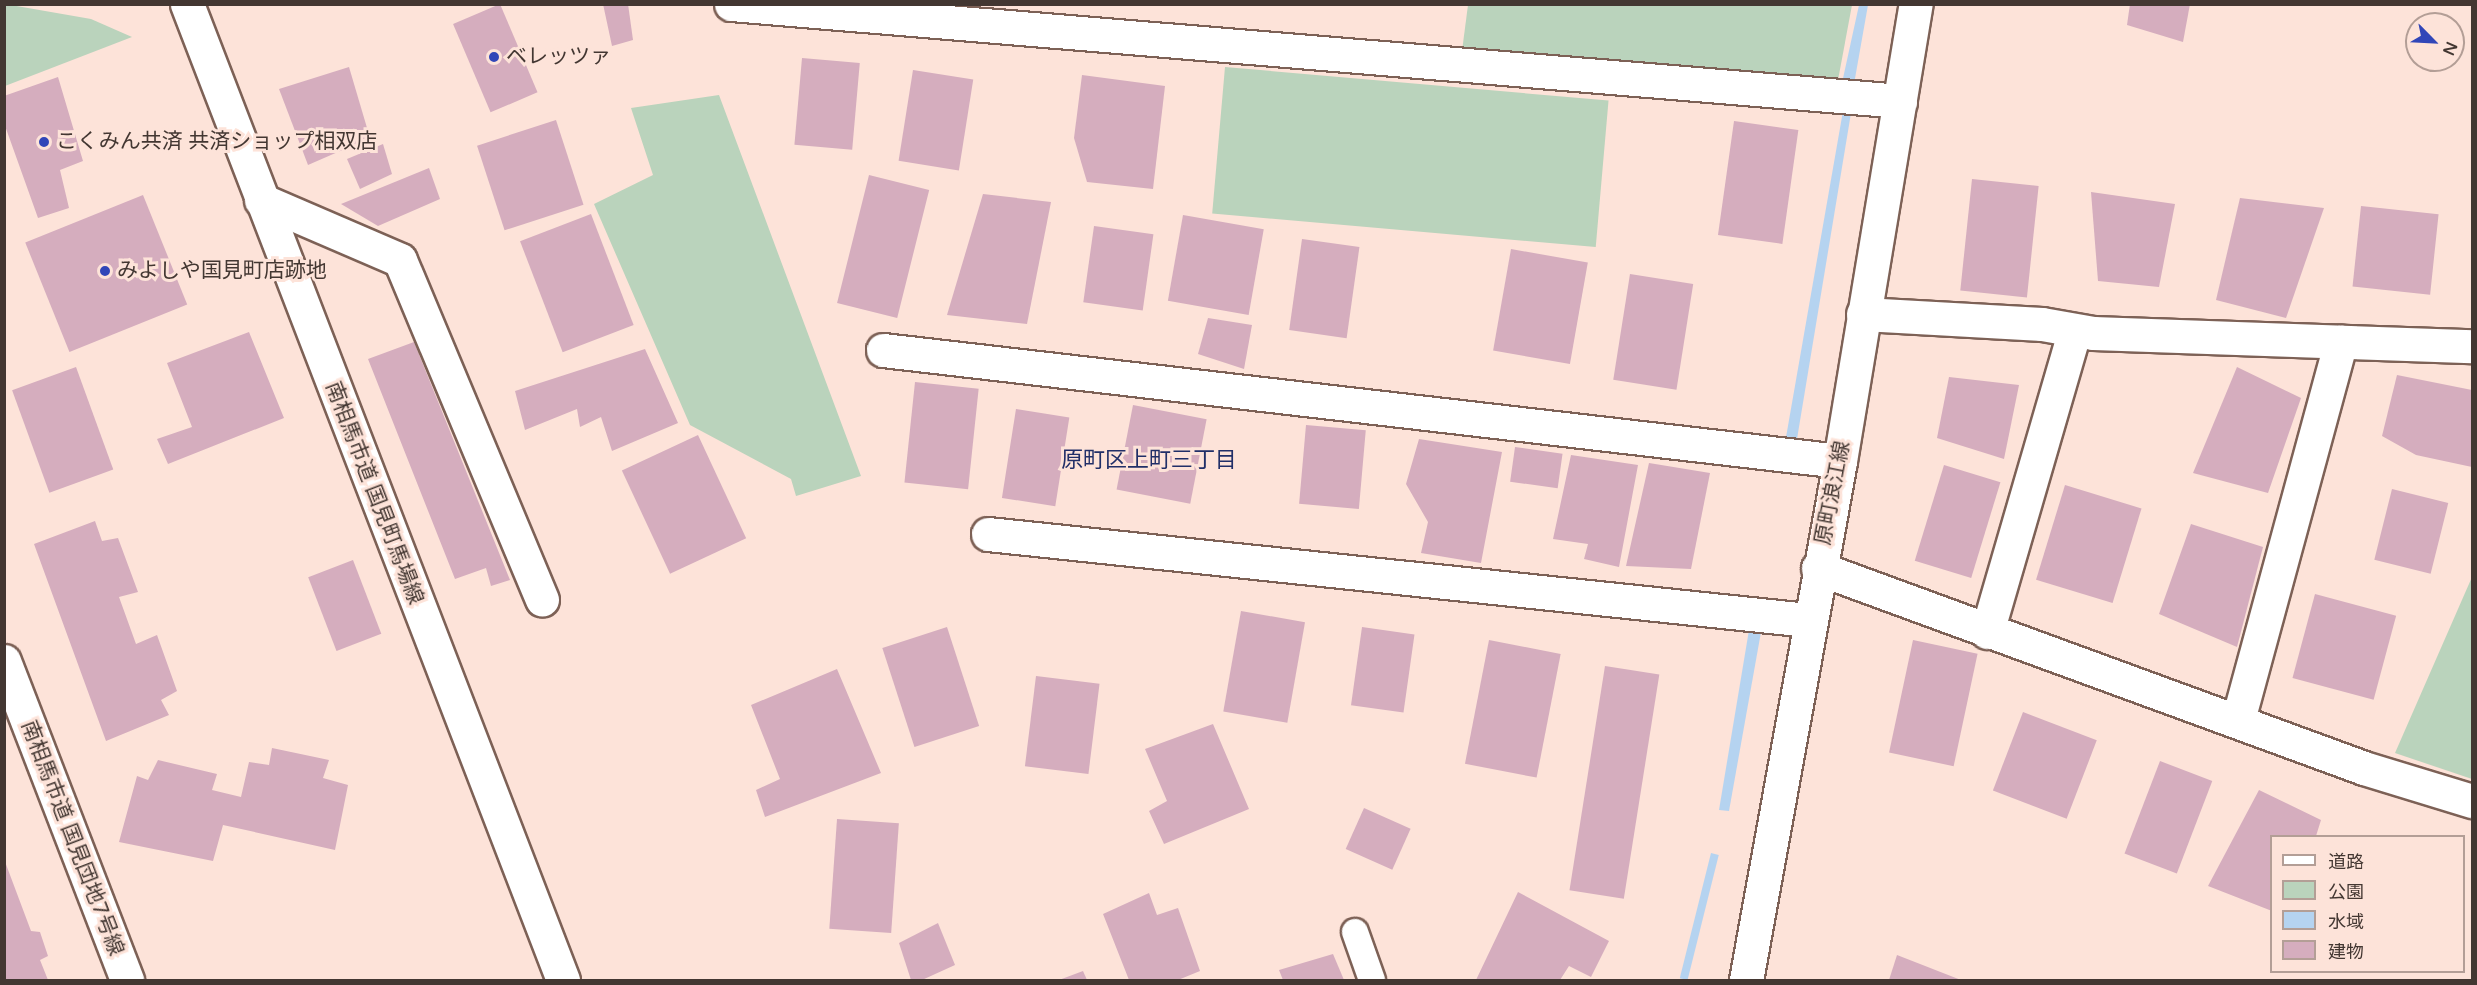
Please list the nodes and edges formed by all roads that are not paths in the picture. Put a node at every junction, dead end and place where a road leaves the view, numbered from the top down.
1 (187, 4) edge
2 (731, 4) edge
3 (1916, 4) edge
4 (1900, 101) junction
5 (261, 200) junction
6 (1863, 314) junction
7 (2074, 332) junction
8 (2341, 342) junction
9 (2472, 346) edge
10 (883, 350) dead end
11 (1840, 461) junction
12 (988, 534) dead end
13 (1818, 568) junction
14 (542, 599) dead end
15 (1808, 620) junction
16 (1987, 632) junction
17 (4, 661) edge
18 (2238, 720) junction
19 (2472, 801) edge
20 (1355, 932) dead end
21 (127, 981) edge
22 (563, 981) edge
23 (1372, 981) edge
24 (1746, 981) edge

1 - 5 street, 南相馬市道 国見町馬場線
2 - 4 street
3 - 4 street, 原町浪江線
4 - 6 street, 原町浪江線
5 - 14 street
5 - 22 street, 南相馬市道 国見町馬場線
6 - 7 street
6 - 11 street, 原町浪江線
7 - 8 street
7 - 16 street
8 - 9 street
8 - 18 street
10 - 11 street
11 - 13 street, 原町浪江線
12 - 15 street
13 - 15 street, 原町浪江線
13 - 16 street
15 - 24 street, 原町浪江線
16 - 18 street
17 - 21 street, 南相馬市道 国見団地7号線
18 - 19 street
20 - 23 lane

